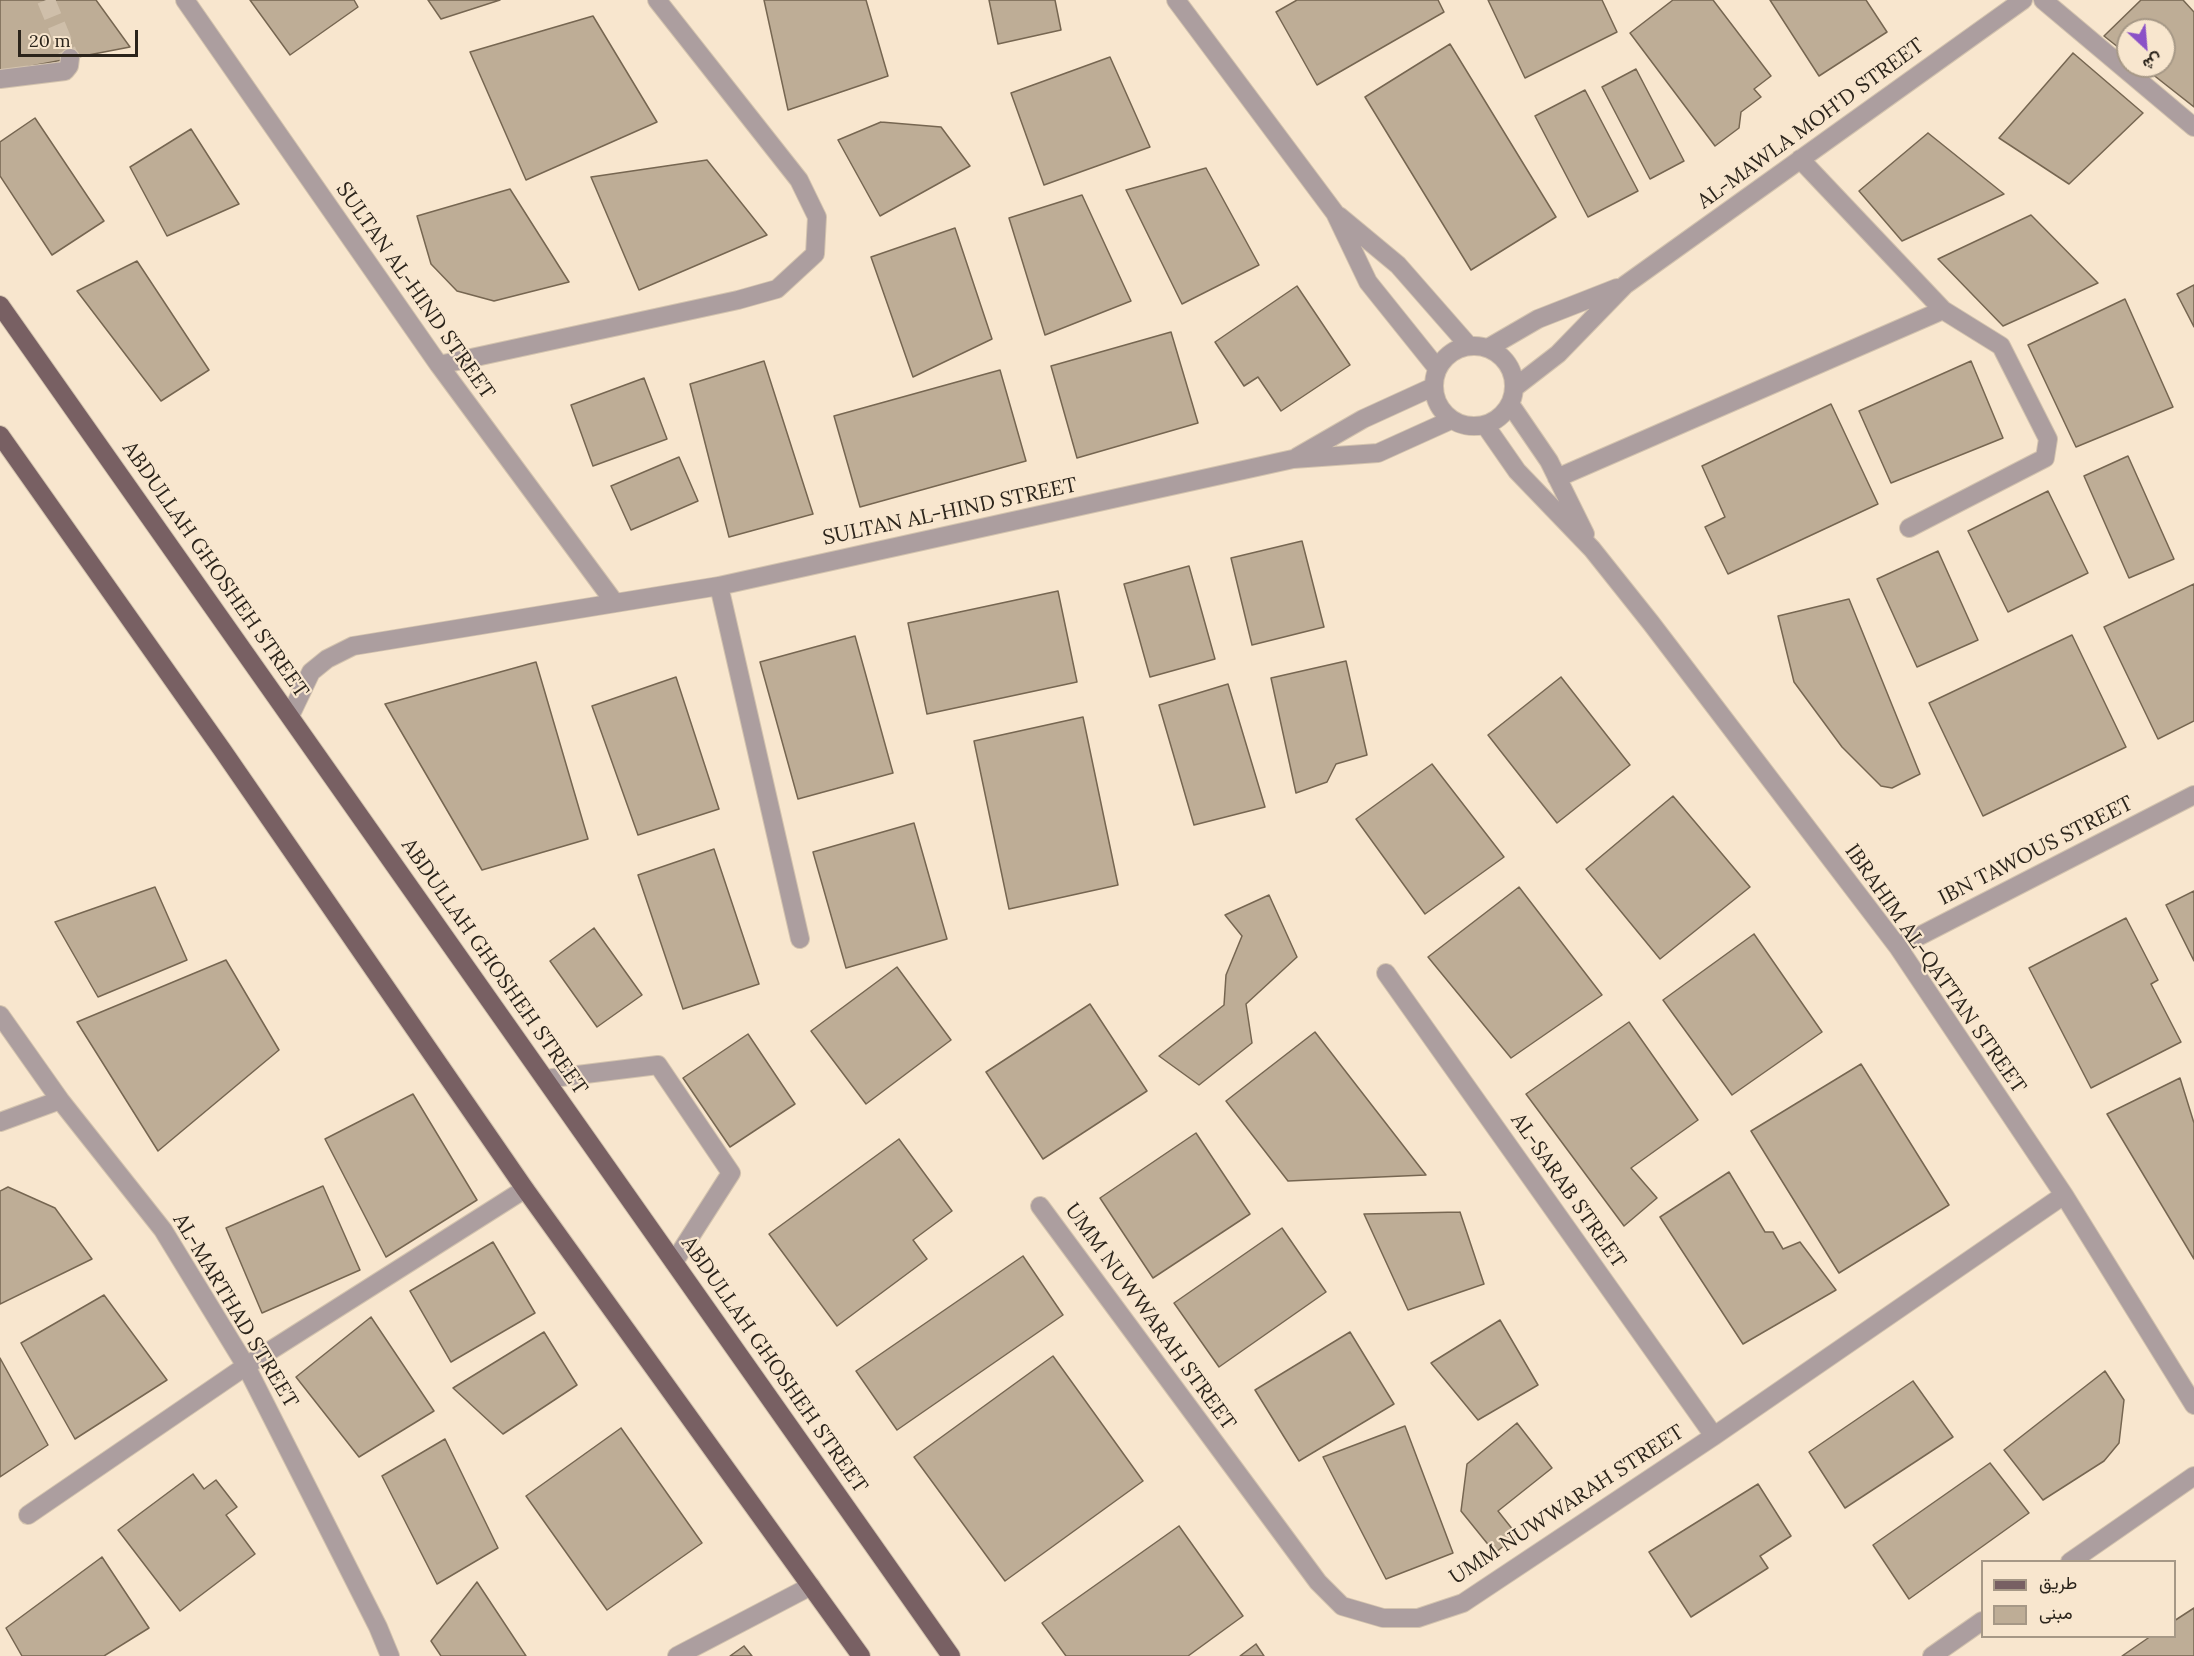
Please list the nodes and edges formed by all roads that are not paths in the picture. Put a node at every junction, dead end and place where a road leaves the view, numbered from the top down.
1 (185, 0) edge
2 (657, 0) edge
3 (1176, 0) edge
4 (2023, 0) edge
5 (2043, 0) edge
6 (70, 58) dead end
7 (0, 79) edge
8 (2194, 127) edge
9 (1800, 159) junction
10 (1335, 213) junction
11 (1625, 285) junction
12 (0, 305) edge
13 (1943, 310) junction
14 (1469, 346) junction
15 (1488, 348) junction
16 (439, 365) junction
17 (1437, 368) junction
18 (1433, 387) junction
19 (1512, 396) junction
20 (1451, 420) junction
21 (1485, 425) junction
22 (0, 435) edge
23 (1293, 459) junction
24 (1557, 478) junction
25 (1909, 528) dead end
26 (1592, 549) junction
27 (719, 586) junction
28 (615, 603) junction
29 (290, 716) junction
30 (2194, 795) edge
31 (800, 939) dead end
32 (1898, 947) junction
33 (1386, 973) dead end
34 (0, 1015) edge
35 (545, 1079) junction
36 (60, 1100) junction
37 (0, 1122) edge
38 (525, 1189) junction
39 (2064, 1195) junction
40 (1040, 1206) dead end
41 (674, 1262) junction
42 (246, 1366) junction
43 (2194, 1405) edge
44 (1714, 1436) junction
45 (2194, 1476) edge
46 (28, 1515) dead end
47 (2073, 1560) edge
48 (812, 1586) junction
49 (1981, 1622) edge
50 (390, 1656) edge
51 (678, 1656) edge
52 (861, 1656) edge
53 (951, 1656) edge
54 (1932, 1656) edge

1 - 16 street, SULTAN AL-HIND STREET
2 - 16 street
3 - 10 street
4 - 9 street, AL-MAWLA MOH'D STREET
5 - 8 street
6 - 7 street
9 - 11 street, AL-MAWLA MOH'D STREET
9 - 13 street
10 - 14 street
10 - 17 street
11 - 15 street, AL-MAWLA MOH'D STREET
11 - 19 street, AL-MAWLA MOH'D STREET
12 - 29 main road, ABDULLAH GHOSHEH STREET
13 - 24 street
13 - 25 street
14 - 15 street
14 - 17 street
15 - 19 street
16 - 28 street, SULTAN AL-HIND STREET
17 - 18 street
18 - 20 street
18 - 23 street, SULTAN AL-HIND STREET
19 - 21 street
19 - 24 street, IBRAHIM AL-QATTAN STREET
20 - 21 street
20 - 23 street, SULTAN AL-HIND STREET
21 - 26 street, IBRAHIM AL-QATTAN STREET
22 - 38 main road
23 - 27 street, SULTAN AL-HIND STREET
24 - 26 street, IBRAHIM AL-QATTAN STREET
26 - 32 street, IBRAHIM AL-QATTAN STREET
27 - 28 street, SULTAN AL-HIND STREET
27 - 31 street
28 - 29 street, SULTAN AL-HIND STREET
29 - 35 main road, ABDULLAH GHOSHEH STREET
30 - 32 street, IBN TAWOUS STREET
32 - 39 street, IBRAHIM AL-QATTAN STREET
33 - 44 street, AL-SARAB STREET
34 - 36 street, AL-MARTHAD STREET
35 - 41 main road, ABDULLAH GHOSHEH STREET
35 - 41 street
36 - 37 street
36 - 42 street, AL-MARTHAD STREET
38 - 42 street
38 - 48 main road
39 - 43 street, IBRAHIM AL-QATTAN STREET
39 - 44 street, UMM NUWWARAH STREET
40 - 44 street, UMM NUWWARAH STREET
41 - 53 main road, ABDULLAH GHOSHEH STREET
42 - 46 street
42 - 50 street, AL-MARTHAD STREET
45 - 47 street
48 - 51 street
48 - 52 main road
49 - 54 street

